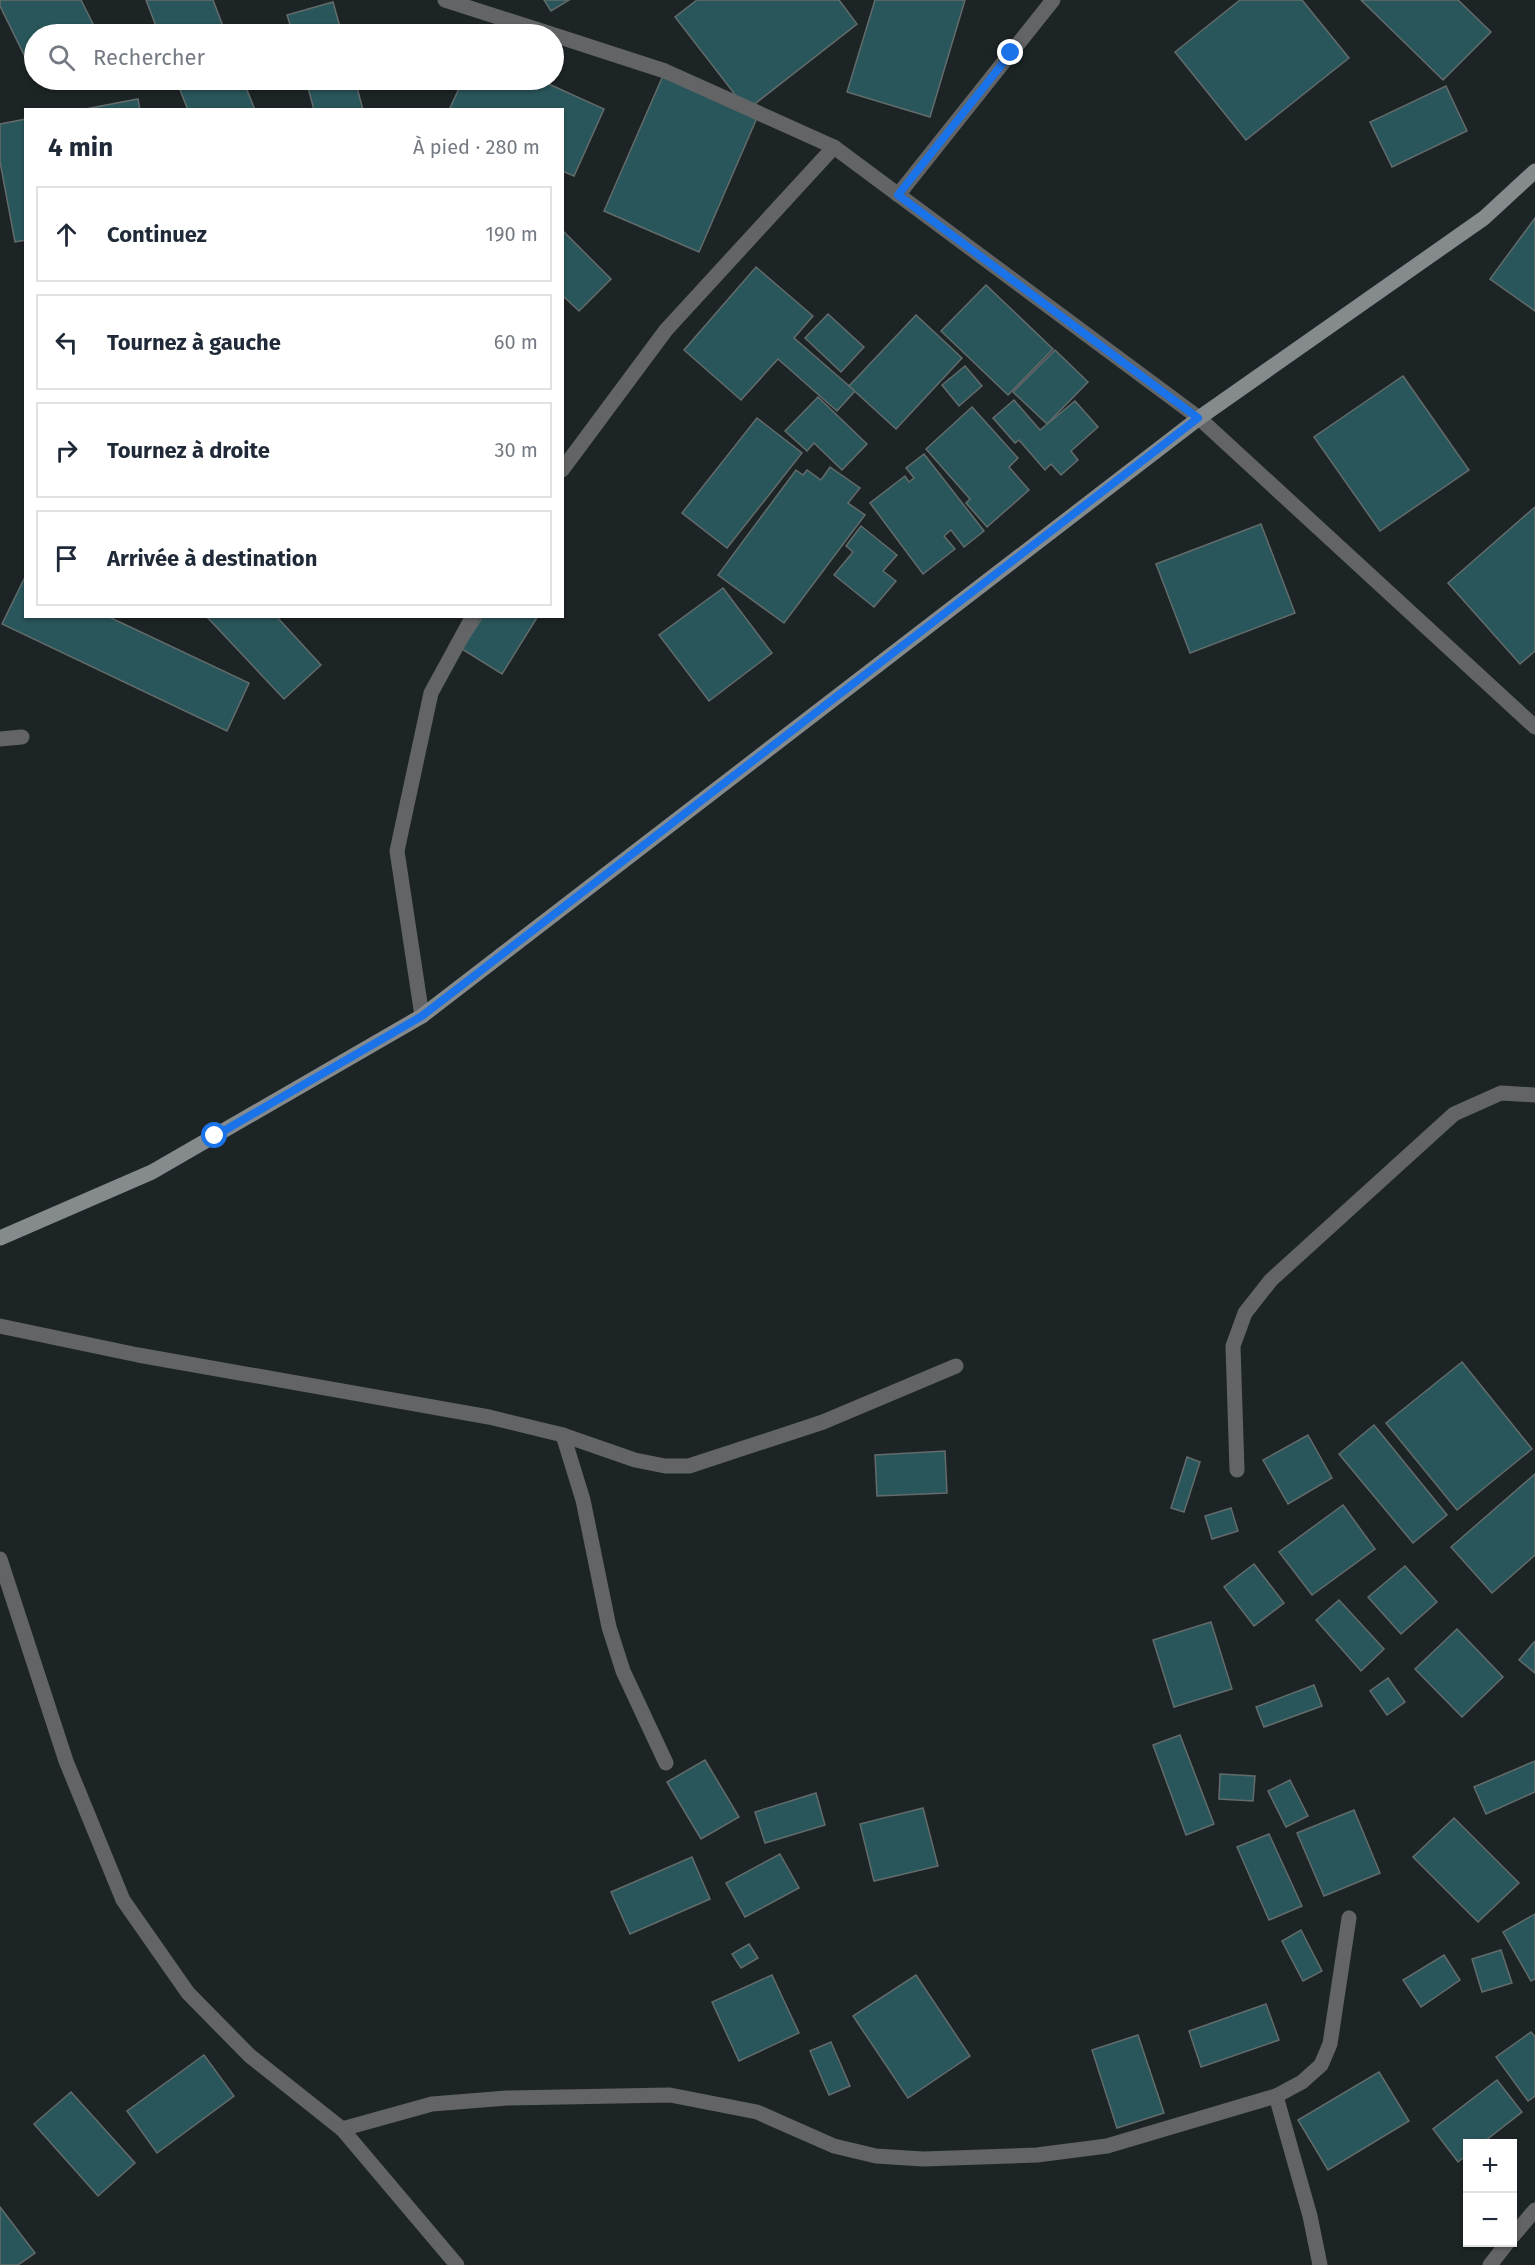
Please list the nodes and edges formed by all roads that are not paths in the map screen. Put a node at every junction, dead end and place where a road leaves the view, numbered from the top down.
1 (445, 0) edge
2 (1053, 0) edge
3 (518, 24) edge
4 (564, 39) edge
5 (834, 147) junction
6 (1535, 171) edge
7 (898, 195) junction
8 (1198, 418) junction
9 (564, 467) edge
10 (472, 618) edge
11 (1535, 727) edge
12 (22, 736) dead end
13 (0, 739) edge
14 (422, 1016) junction
15 (1535, 1095) edge
16 (0, 1238) edge
17 (0, 1326) edge
18 (956, 1366) dead end
19 (563, 1435) junction
20 (1237, 1470) dead end
21 (0, 1559) edge
22 (666, 1763) dead end
23 (1349, 1918) dead end
24 (1276, 2096) junction
25 (342, 2130) junction
26 (1535, 2210) edge
27 (1517, 2231) edge
28 (1504, 2247) edge
29 (457, 2265) edge
30 (1320, 2265) edge
31 (1490, 2265) edge

1 - 3 street
2 - 7 street
4 - 5 street
5 - 7 street
5 - 9 street
6 - 8 street
7 - 8 street
8 - 11 street
8 - 14 street
10 - 14 street
12 - 13 street
14 - 16 street
15 - 20 street
17 - 19 street
18 - 19 street
19 - 22 street
21 - 25 street
23 - 24 street
24 - 25 street
24 - 30 street
25 - 29 street
26 - 27 street
28 - 31 street

